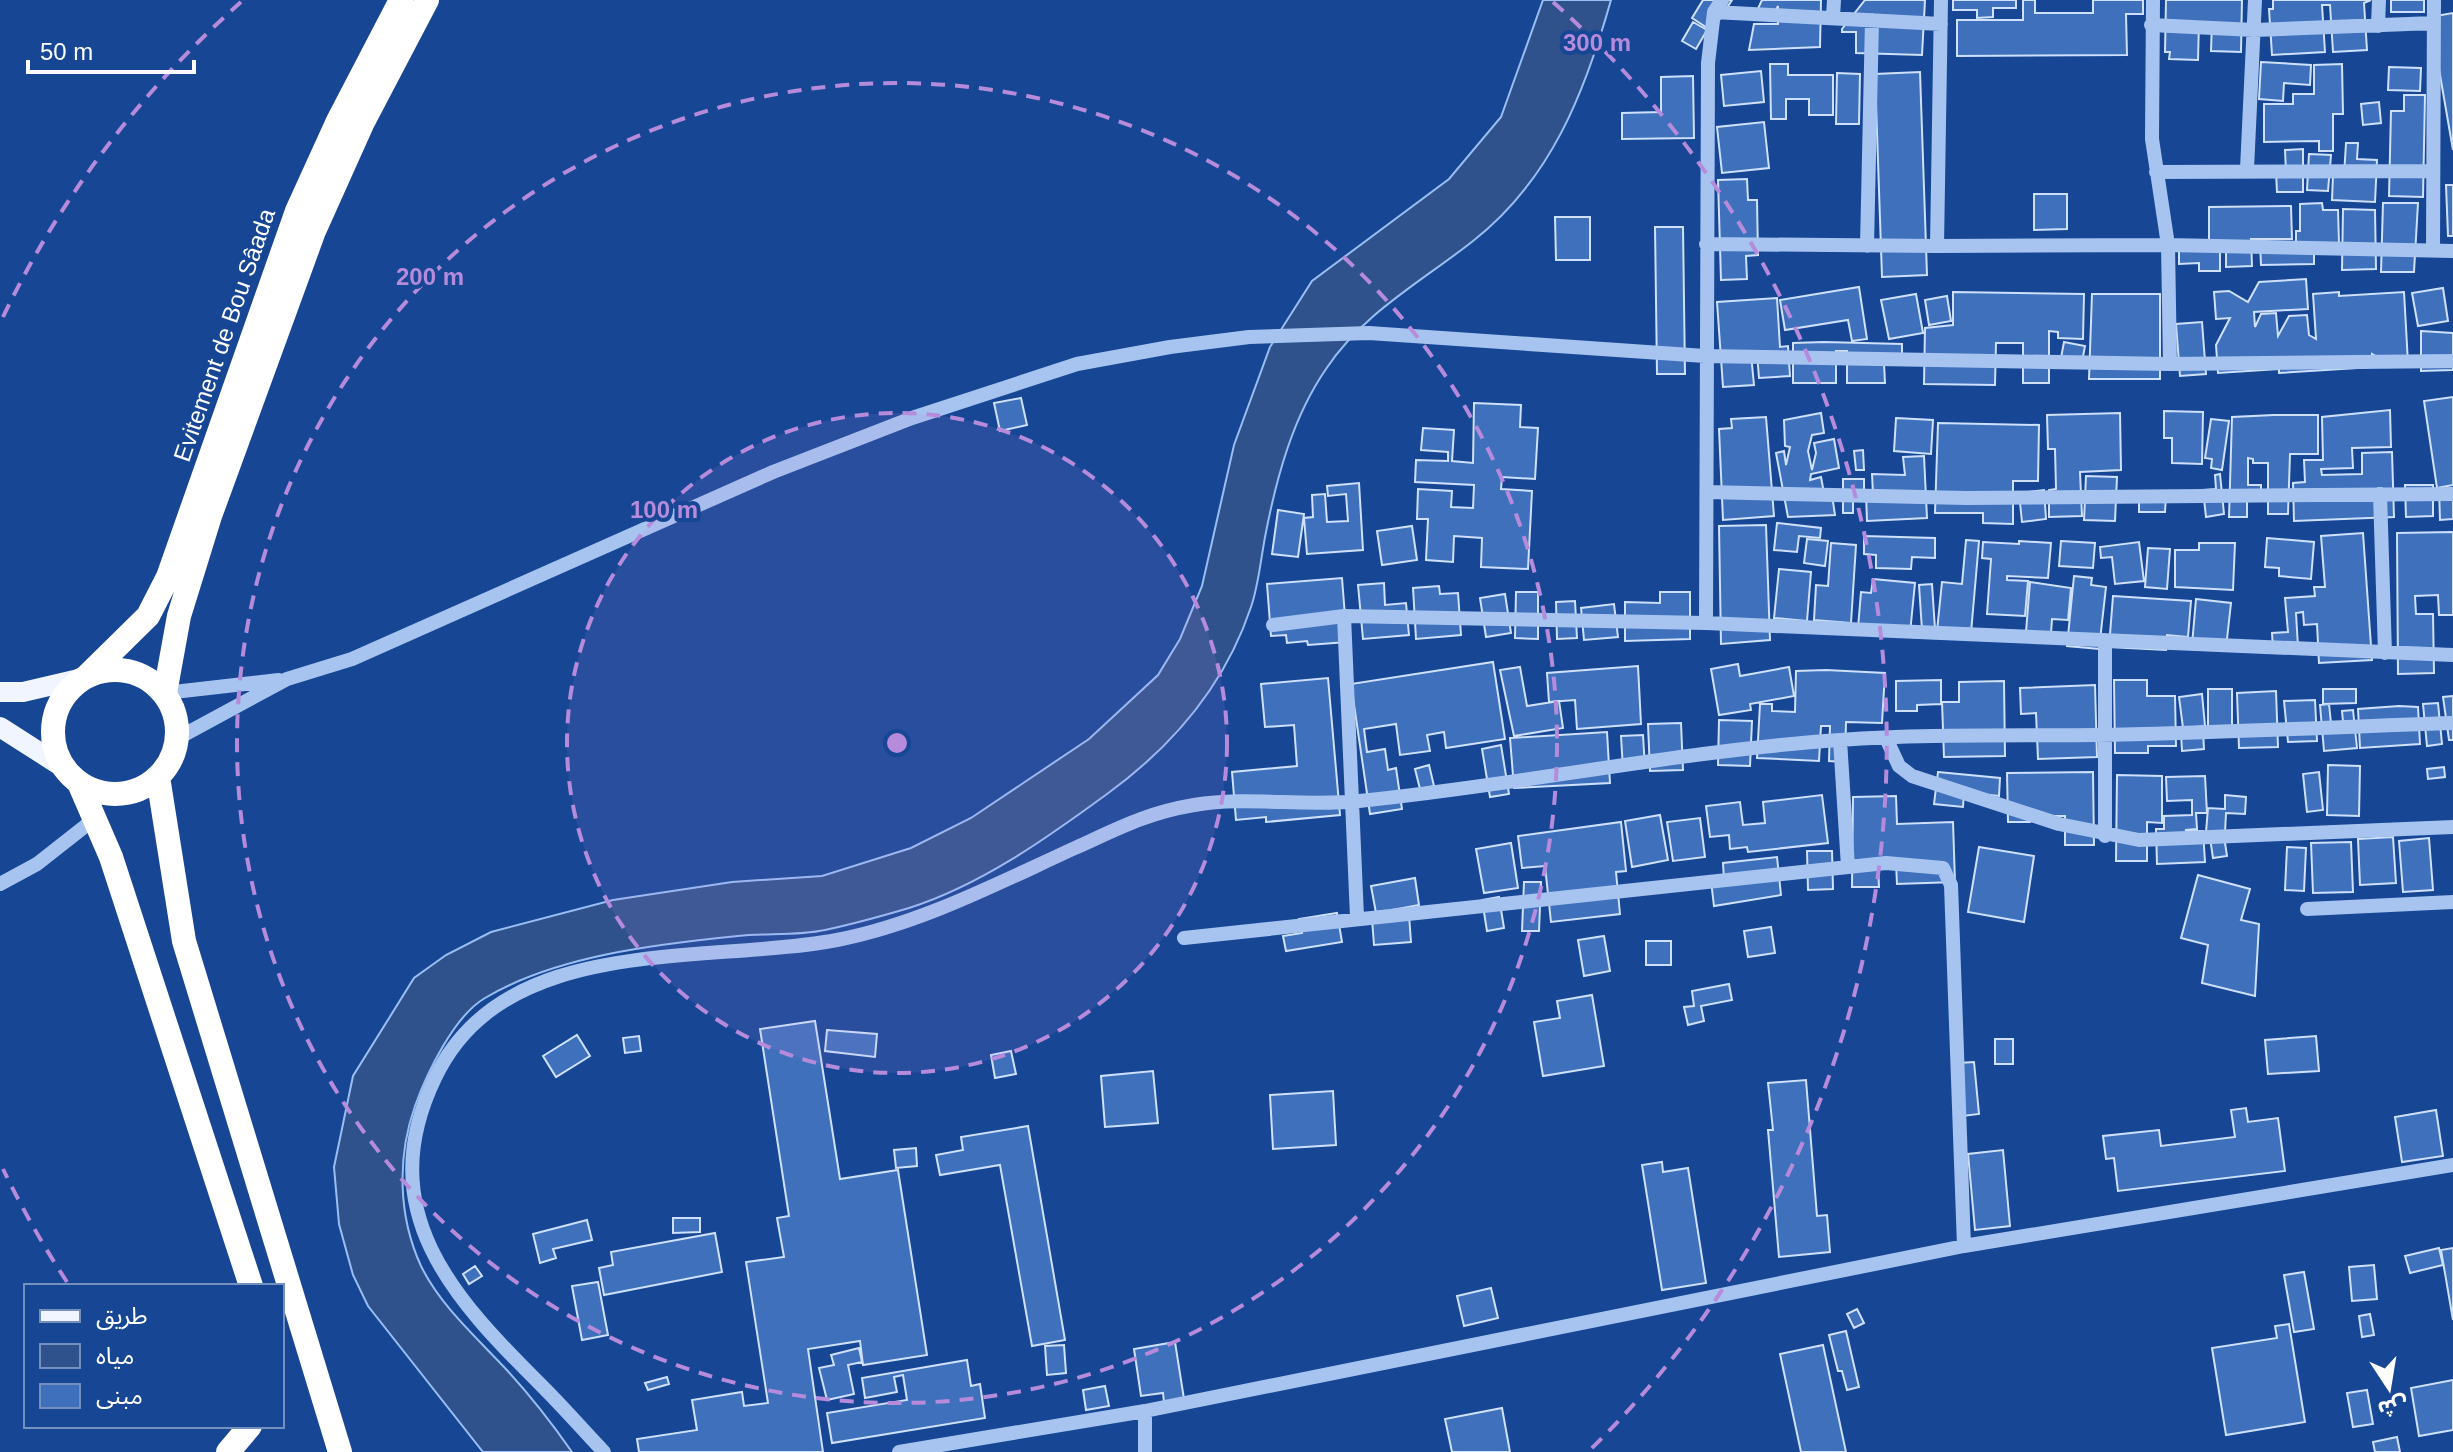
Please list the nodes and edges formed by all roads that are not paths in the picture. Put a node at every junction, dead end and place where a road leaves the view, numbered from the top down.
1 (401, 0) edge
2 (427, 0) edge
3 (1834, 0) edge
4 (1941, 0) edge
5 (2153, 0) edge
6 (2255, 0) edge
7 (2379, 0) edge
8 (2434, 0) edge
9 (1718, 6) edge
10 (1833, 17) junction
11 (1872, 20) junction
12 (2434, 23) junction
13 (1941, 24) junction
14 (2151, 25) junction
15 (2378, 26) junction
16 (2254, 30) junction
17 (2247, 169) junction
18 (2433, 171) junction
19 (2156, 172) junction
20 (1706, 244) junction
21 (2168, 245) junction
22 (1867, 246) junction
23 (1937, 246) junction
24 (2433, 251) junction
25 (2453, 251) edge
26 (1705, 356) junction
27 (2453, 361) edge
28 (2170, 364) junction
29 (1708, 492) junction
30 (2380, 494) junction
31 (2453, 494) edge
32 (1344, 616) junction
33 (1706, 623) junction
34 (1273, 625) dead end
35 (2105, 641) junction
36 (2385, 653) junction
37 (2453, 655) edge
38 (85, 677) junction
39 (287, 679) junction
40 (0, 692) edge
41 (165, 693) junction
42 (2453, 723) edge
43 (0, 727) edge
44 (2104, 735) junction
45 (178, 738) junction
46 (1886, 738) junction
47 (1840, 740) junction
48 (71, 775) junction
49 (158, 777) junction
50 (1354, 802) junction
51 (93, 820) junction
52 (2453, 827) edge
53 (2105, 836) junction
54 (1848, 867) junction
55 (0, 884) edge
56 (2453, 902) edge
57 (2307, 909) dead end
58 (1357, 917) junction
59 (1184, 938) dead end
60 (2453, 1165) edge
61 (1964, 1246) junction
62 (250, 1284) edge
63 (1145, 1411) junction
64 (248, 1428) edge
65 (261, 1428) edge
66 (336, 1441) edge
67 (228, 1452) edge
68 (254, 1452) edge
69 (356, 1452) edge
70 (604, 1452) edge
71 (899, 1452) edge
72 (1145, 1452) edge

1 - 38 highway, Evitement de Bou Sâada
2 - 41 highway, Evitement de Bou Sâada
3 - 10 street
4 - 13 street
5 - 14 street
6 - 16 street
7 - 15 street
8 - 12 street
9 - 10 street
9 - 20 street
10 - 11 street
11 - 13 street
11 - 22 street
12 - 15 street
12 - 18 street
13 - 23 street
14 - 16 street
14 - 19 street
15 - 16 street
16 - 17 street
17 - 18 street
17 - 19 street
18 - 24 street
19 - 21 street
20 - 22 street
20 - 26 street
21 - 23 street
21 - 24 street
21 - 28 street
22 - 23 street
24 - 25 street
26 - 28 street
26 - 29 street
26 - 39 street
27 - 28 street
29 - 30 street
29 - 33 street
30 - 31 street
30 - 36 street
32 - 33 street
32 - 34 street
32 - 50 street
33 - 35 street
35 - 36 street
35 - 44 street
36 - 37 street
38 - 40 main road
38 - 41 highway
38 - 48 highway
39 - 41 street
39 - 45 street
41 - 45 highway
42 - 44 street
43 - 48 main road
44 - 46 street
44 - 53 street
45 - 49 highway
46 - 47 street
46 - 53 street
47 - 50 street
47 - 54 street
48 - 49 highway
48 - 51 highway
49 - 66 highway
50 - 58 street
50 - 70 street
51 - 55 street
51 - 62 highway
52 - 53 street
54 - 58 street
54 - 61 street
56 - 57 street
58 - 59 street
60 - 61 street
61 - 63 street
63 - 71 street
63 - 72 street
64 - 67 highway
65 - 68 highway
66 - 69 highway

